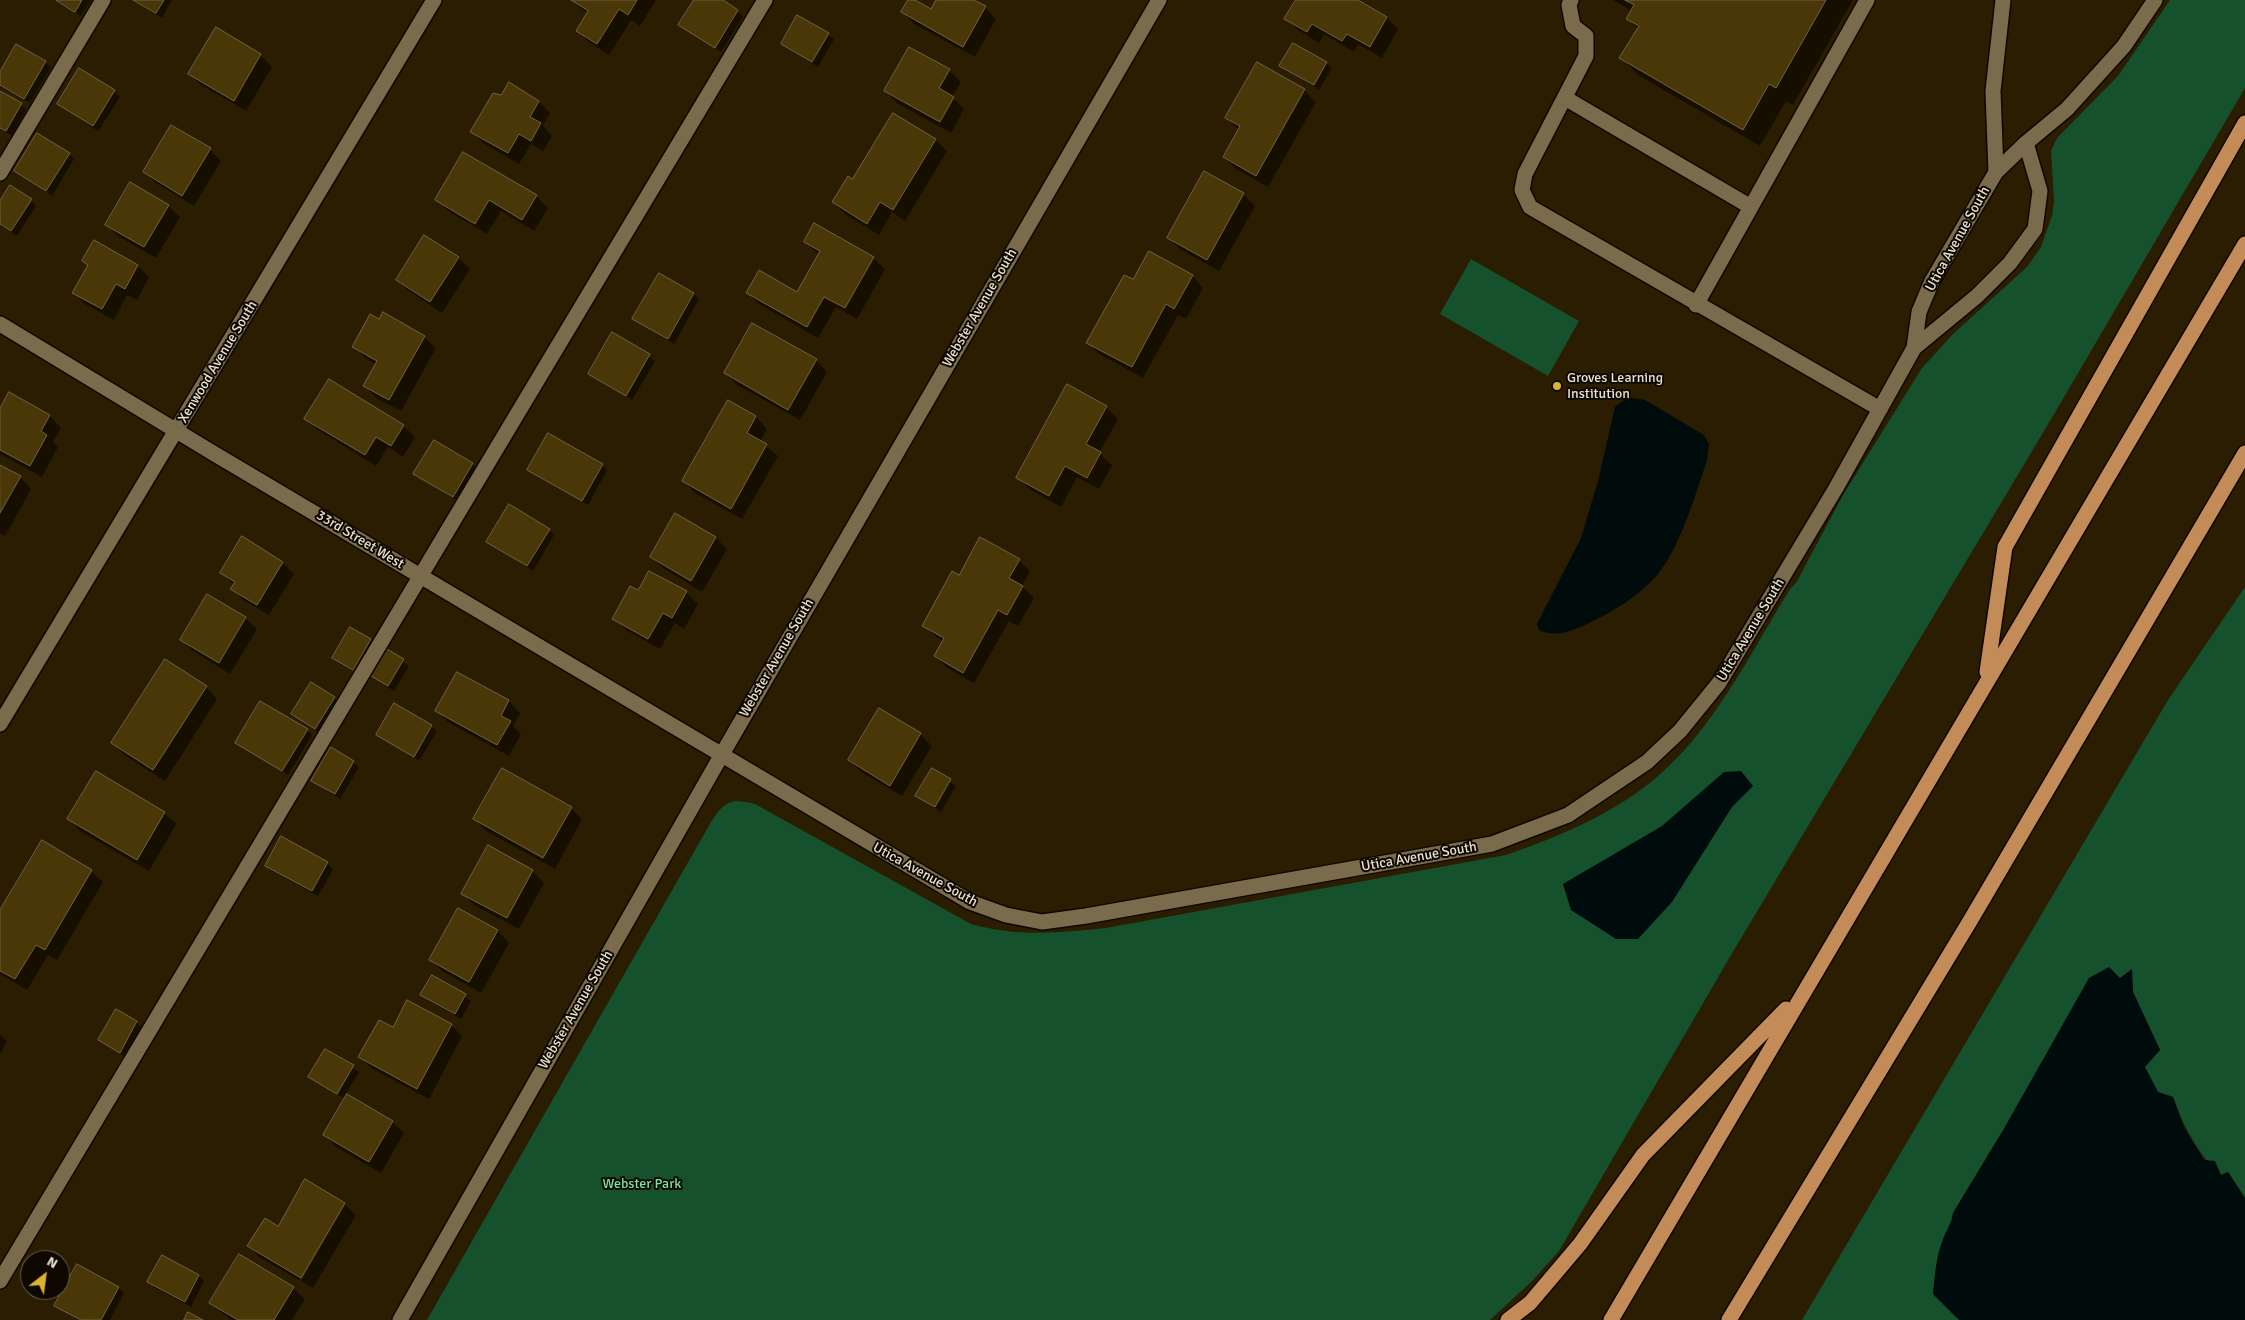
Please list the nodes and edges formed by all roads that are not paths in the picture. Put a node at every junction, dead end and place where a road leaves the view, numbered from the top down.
1 (103, 0) edge
2 (434, 0) edge
3 (765, 0) edge
4 (1159, 0) edge
5 (1571, 0) edge
6 (1867, 0) edge
7 (2003, 0) edge
8 (2155, 0) edge
9 (1565, 98) junction
10 (2245, 123) edge
11 (2026, 142) junction
12 (1996, 172) junction
13 (0, 173) edge
14 (1751, 207) junction
15 (2245, 244) edge
16 (1696, 305) junction
17 (0, 324) edge
18 (1914, 348) junction
19 (1880, 409) junction
20 (176, 431) junction
21 (2245, 453) edge
22 (2245, 465) edge
23 (2229, 480) junction
24 (421, 577) junction
25 (1986, 680) junction
26 (0, 724) edge
27 (721, 756) junction
28 (1803, 992) junction
29 (0, 1282) edge
30 (400, 1320) edge
31 (1508, 1320) edge
32 (1611, 1320) edge
33 (1728, 1320) edge

1 - 13 street
2 - 20 street, Xenwood Avenue South
3 - 24 street
4 - 27 street, Webster Avenue South
5 - 9 street
6 - 14 street
7 - 12 street
8 - 11 street, Utica Avenue South
9 - 14 street
9 - 16 street
10 - 25 highway
11 - 12 street, Utica Avenue South
11 - 18 street, Utica Avenue South
12 - 18 street, Utica Avenue South
14 - 16 street
15 - 25 highway
16 - 19 street
17 - 20 street, 33rd Street West
18 - 19 street, Utica Avenue South
19 - 27 street, Utica Avenue South
20 - 24 street, 33rd Street West
20 - 26 street, Xenwood Avenue South
21 - 23 highway
22 - 23 highway
23 - 33 highway
24 - 27 street, 33rd Street West
24 - 29 street
25 - 28 highway
27 - 30 street, Webster Avenue South
28 - 31 highway
28 - 32 highway

